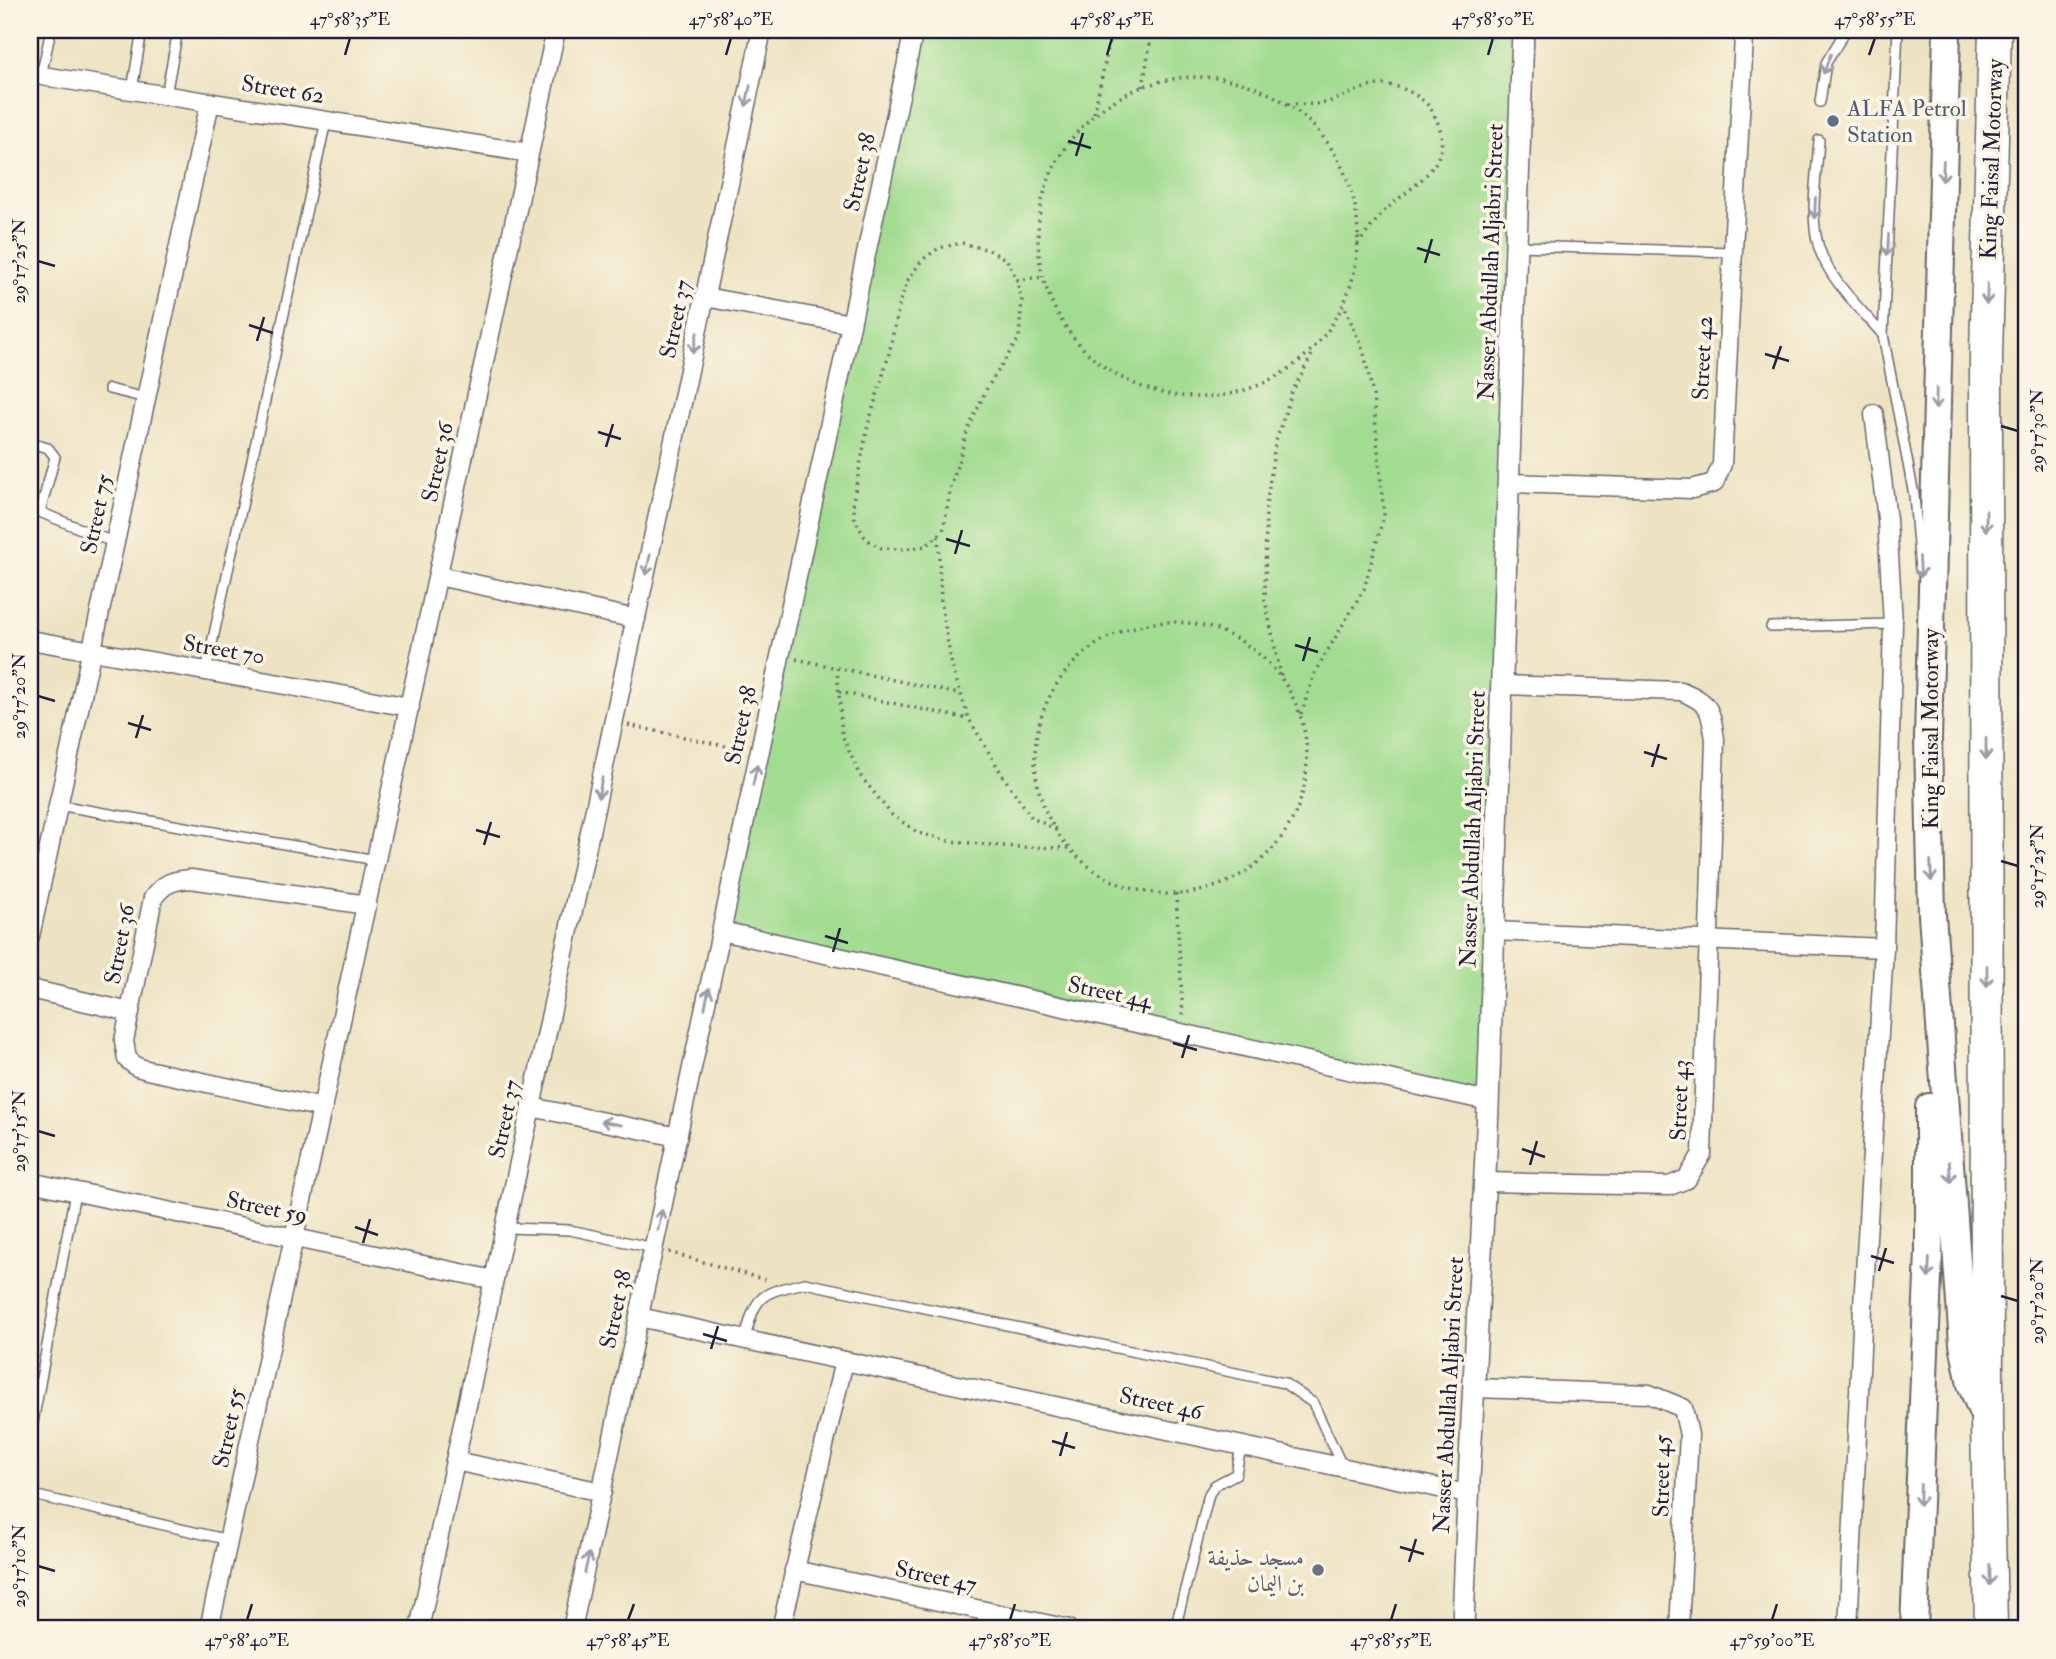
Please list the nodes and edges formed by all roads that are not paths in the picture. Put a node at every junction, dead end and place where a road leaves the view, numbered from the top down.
1 (51, 30) edge
2 (142, 30) edge
3 (178, 30) edge
4 (556, 30) edge
5 (762, 30) edge
6 (914, 30) edge
7 (1523, 30) edge
8 (1742, 30) edge
9 (1846, 30) edge
10 (1898, 30) edge
11 (1947, 30) edge
12 (1994, 30) edge
13 (35, 75) edge
14 (132, 90) junction
15 (166, 95) junction
16 (210, 102) junction
17 (1820, 102) dead end
18 (326, 121) junction
19 (1819, 139) dead end
20 (529, 153) junction
21 (1517, 246) junction
22 (1732, 252) junction
23 (705, 297) junction
24 (851, 324) junction
25 (1883, 335) junction
26 (109, 389) dead end
27 (146, 397) junction
28 (1874, 414) dead end
29 (30, 443) edge
30 (1510, 483) junction
31 (30, 508) edge
32 (40, 512) junction
33 (114, 543) junction
34 (438, 576) junction
35 (1921, 579) dead end
36 (1922, 591) dead end
37 (636, 619) junction
38 (1893, 625) junction
39 (1771, 627) dead end
40 (30, 640) edge
41 (1929, 649) junction
42 (91, 651) junction
43 (206, 671) junction
44 (1503, 685) junction
45 (410, 707) junction
46 (58, 805) junction
47 (376, 860) junction
48 (367, 905) junction
49 (722, 931) junction
50 (1494, 931) junction
51 (30, 936) edge
52 (1708, 940) junction
53 (1884, 948) junction
54 (30, 989) edge
55 (1938, 1004) junction
56 (130, 1012) junction
57 (1488, 1101) junction
58 (531, 1107) junction
59 (323, 1108) junction
60 (677, 1137) junction
61 (30, 1182) edge
62 (1485, 1182) junction
63 (75, 1192) junction
64 (506, 1228) junction
65 (295, 1238) junction
66 (654, 1248) junction
67 (494, 1280) junction
68 (639, 1317) junction
69 (745, 1339) junction
70 (844, 1361) junction
71 (1475, 1388) junction
72 (1987, 1422) junction
73 (30, 1439) edge
74 (1241, 1446) junction
75 (456, 1461) junction
76 (1343, 1467) junction
77 (602, 1492) junction
78 (30, 1493) edge
79 (1467, 1494) junction
80 (229, 1540) junction
81 (794, 1570) junction
82 (990, 1621) edge
83 (209, 1629) edge
84 (419, 1629) edge
85 (572, 1629) edge
86 (781, 1629) edge
87 (1069, 1629) edge
88 (1175, 1629) edge
89 (1463, 1629) edge
90 (1679, 1629) edge
91 (1848, 1629) edge
92 (1914, 1629) edge
93 (1990, 1629) edge

1 - 13 lane
2 - 14 lane
3 - 15 lane
4 - 20 street, Street 36
5 -> 23 street, Street 37
6 - 24 street, Street 38
7 - 21 street, Nasser Abdullah Aljabri Street
8 - 22 street, Street 42
9 -> 17 lane
10 -> 25 lane
11 -> 41 main road, King Faisal Motorway
12 -> 72 highway, King Faisal Motorway
13 - 14 street, Street 62
14 - 15 street, Street 62
15 - 16 street, Street 62
16 - 18 street, Street 62
16 - 27 street, Street 75
18 - 20 street, Street 62
18 - 43 lane
19 -> 25 lane
20 - 34 street, Street 36
21 - 22 lane
21 - 30 street, Nasser Abdullah Aljabri Street
22 - 30 street, Street 42
23 - 24 street
23 -> 37 street, Street 37
49 -> 24 street, Street 38
25 -> 35 lane
26 - 27 lane
27 - 33 street, Street 75
28 - 38 street
29 - 32 lane
30 - 44 street, Nasser Abdullah Aljabri Street
31 - 32 lane
32 - 33 lane
33 - 42 street, Street 75
34 - 37 street
34 - 45 street, Street 36
36 - 41 lane
37 -> 58 street, Street 37
38 - 39 lane
38 - 53 street
40 - 42 street, Street 70
41 -> 55 main road, King Faisal Motorway
42 - 43 street, Street 70
42 - 46 street, Street 75
43 - 45 street, Street 70
44 - 50 street, Nasser Abdullah Aljabri Street
44 - 52 street, Street 43
45 - 47 street, Street 36
46 - 47 lane
46 - 51 street, Street 75
47 - 48 street, Street 36
48 - 56 street, Street 36
48 - 59 street, Street 36
49 - 57 street, Street 44
60 -> 49 street, Street 38
50 - 52 street
50 - 57 street, Nasser Abdullah Aljabri Street
52 - 53 street
52 - 62 street, Street 43
53 - 91 street
54 - 56 street, Street 36
55 -> 72 main road, King Faisal Motorway
55 -> 92 main road
56 - 59 street, Street 36
57 - 62 street, Nasser Abdullah Aljabri Street
60 -> 58 street
58 - 64 street, Street 37
59 - 65 street, Street 36
66 -> 60 street, Street 38
61 - 63 street, Street 59
62 - 71 street, Nasser Abdullah Aljabri Street
63 - 65 street, Street 59
63 - 73 lane
64 - 66 lane
64 - 67 street, Street 37
65 - 67 street, Street 59
65 - 80 street, Street 55
66 - 68 street, Street 38
67 - 75 street, Street 37
68 - 69 street, Street 46
68 - 77 street, Street 38
69 - 70 street, Street 46
69 - 76 lane
70 - 74 street, Street 46
70 - 81 street
71 - 79 street, Nasser Abdullah Aljabri Street
71 - 90 street, Street 45
72 -> 93 highway, King Faisal Motorway
74 - 76 street, Street 46
74 - 88 lane
75 - 77 street
75 - 84 street, Street 37
76 - 79 street, Street 46
85 -> 77 street, Street 38
78 - 80 lane
79 - 89 street, Nasser Abdullah Aljabri Street
80 - 83 street, Street 55
81 - 82 street, Street 47
81 - 86 street
82 - 87 street, Street 47

